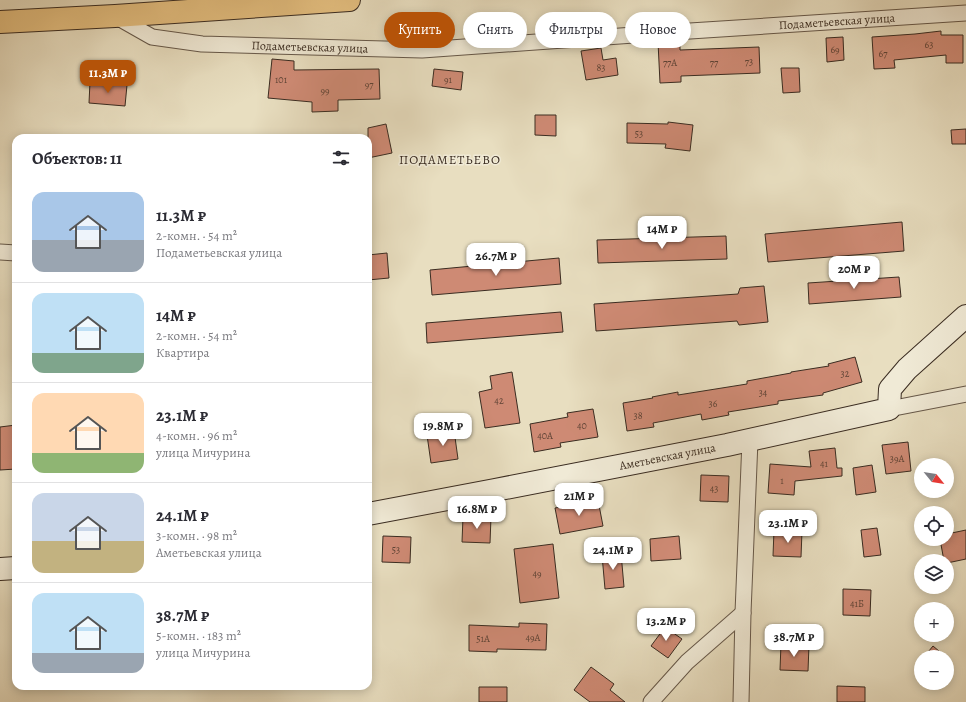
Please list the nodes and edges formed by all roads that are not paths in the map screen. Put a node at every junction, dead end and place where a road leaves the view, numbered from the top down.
1 (349, 0) edge
2 (966, 13) edge
3 (114, 16) junction
4 (0, 22) edge
5 (0, 252) edge
6 (12, 253) edge
7 (966, 316) edge
8 (966, 394) edge
9 (889, 409) junction
10 (750, 440) junction
11 (372, 513) edge
12 (12, 568) edge
13 (0, 569) edge
14 (743, 613) junction
15 (651, 702) edge
16 (741, 702) edge

1 - 3 main road
2 - 3 street, Подаметьевская улица
3 - 4 main road
5 - 6 street
7 - 9 street
8 - 9 street, Аметьевская улица
9 - 10 street, Аметьевская улица
10 - 11 street, Аметьевская улица
10 - 14 street
12 - 13 street
14 - 15 street
14 - 16 street

